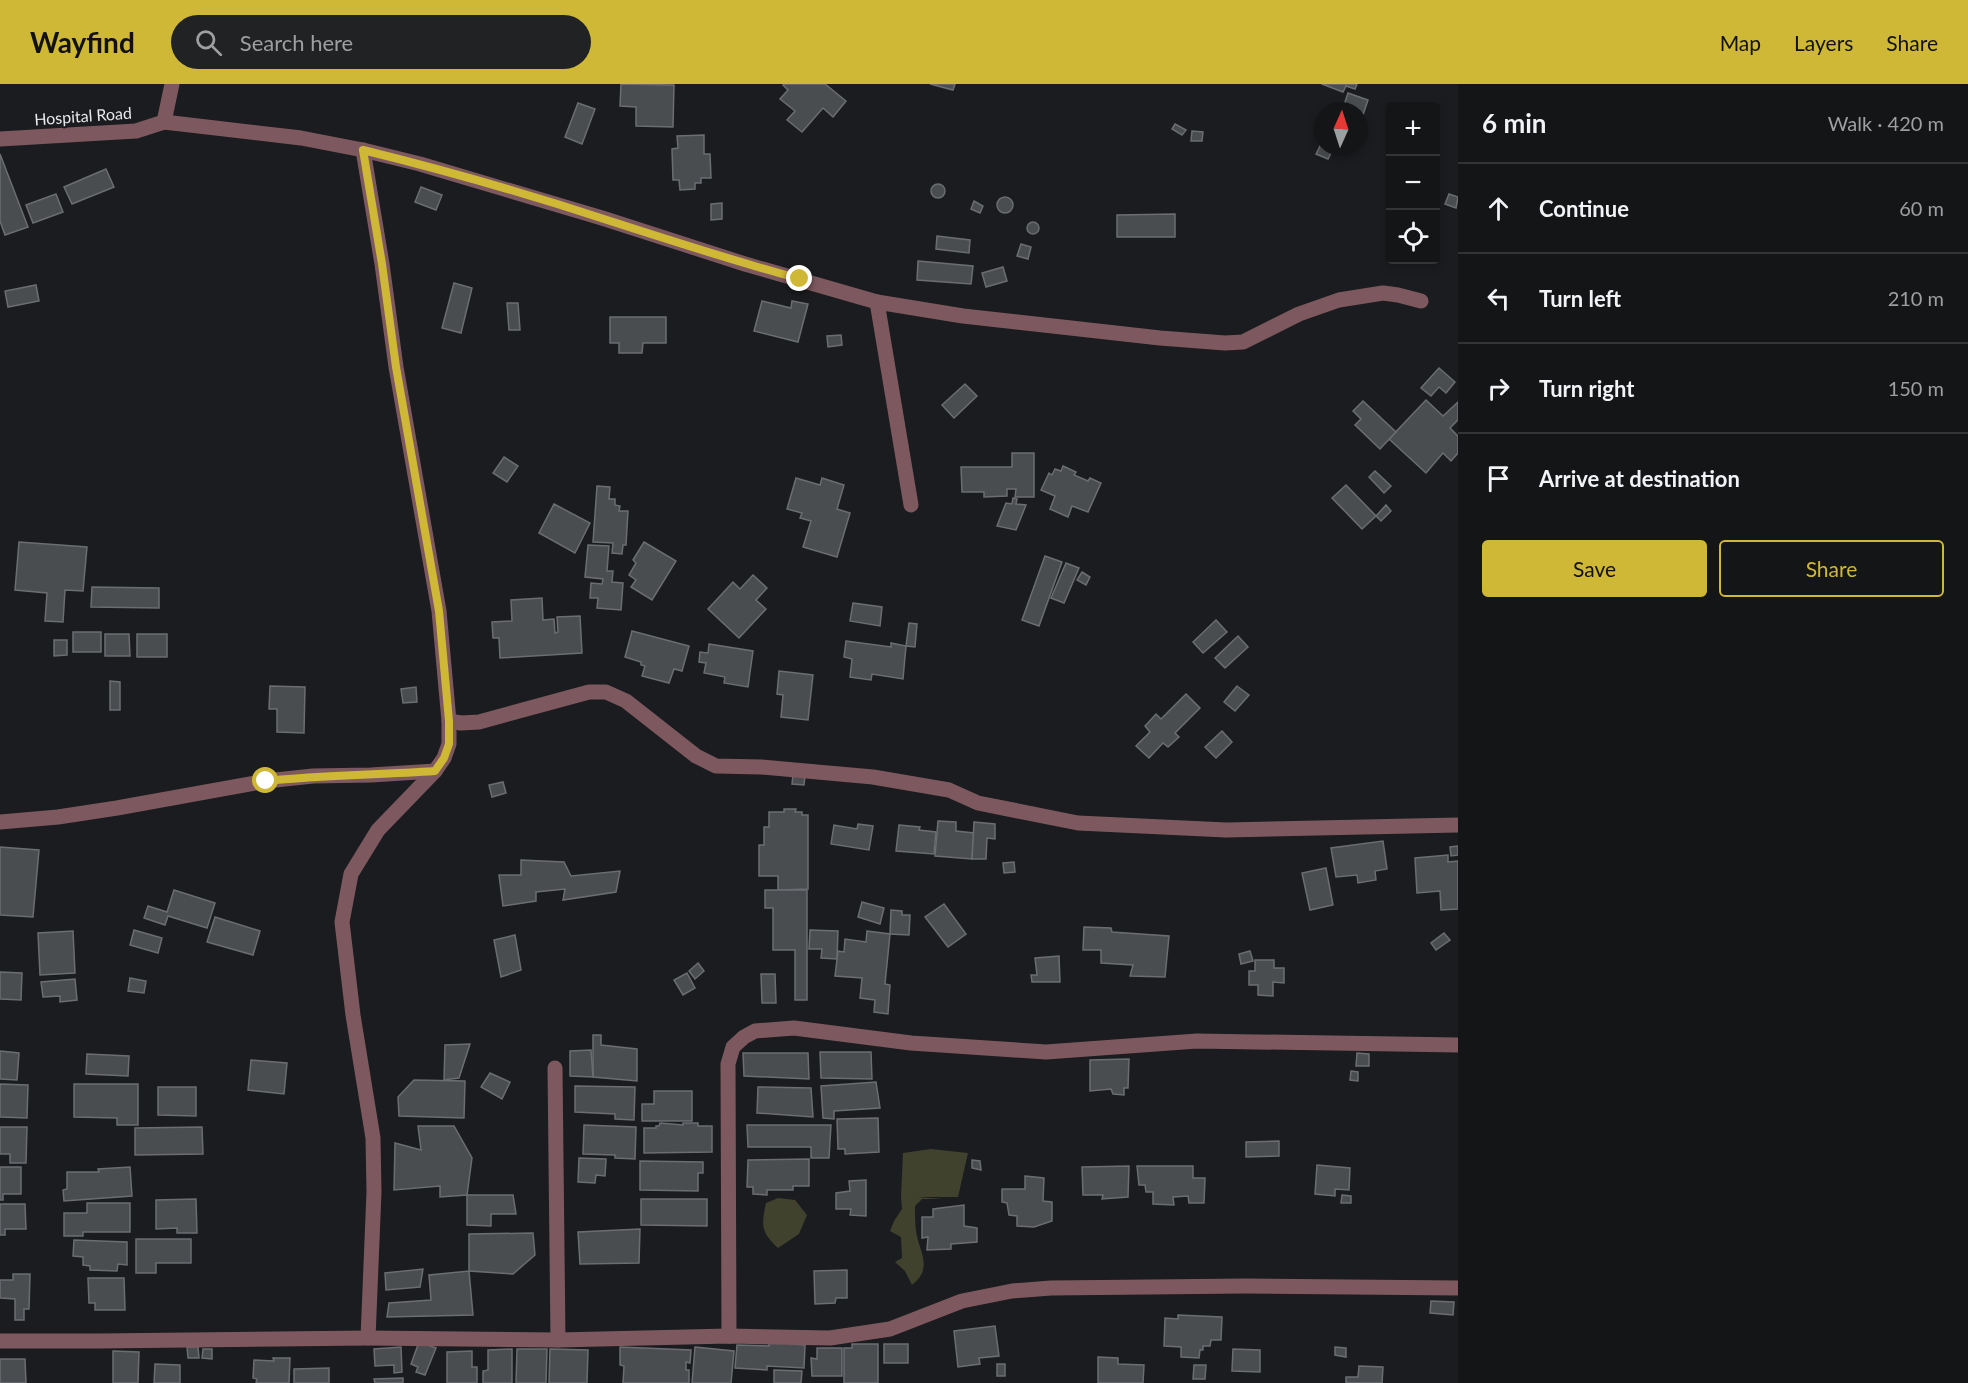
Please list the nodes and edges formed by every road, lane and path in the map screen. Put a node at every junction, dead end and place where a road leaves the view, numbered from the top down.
1 (172, 84) edge
2 (164, 122) junction
3 (0, 140) edge
4 (363, 150) junction
5 (1421, 301) dead end
6 (877, 302) junction
7 (911, 506) dead end
8 (449, 721) junction
9 (435, 771) junction
10 (0, 822) edge
11 (1458, 825) edge
12 (1458, 1045) edge
13 (555, 1068) dead end
14 (1458, 1288) edge
15 (729, 1336) junction
16 (368, 1338) junction
17 (558, 1340) junction
18 (0, 1341) edge

1 - 2 street
2 - 3 street, Hospital Road
2 - 4 street
4 - 6 street
4 - 8 street
5 - 6 street
6 - 7 street
8 - 9 street
8 - 11 street
9 - 10 street
9 - 16 street
12 - 15 street
13 - 17 street
14 - 15 street
15 - 17 street
16 - 17 street
16 - 18 street

